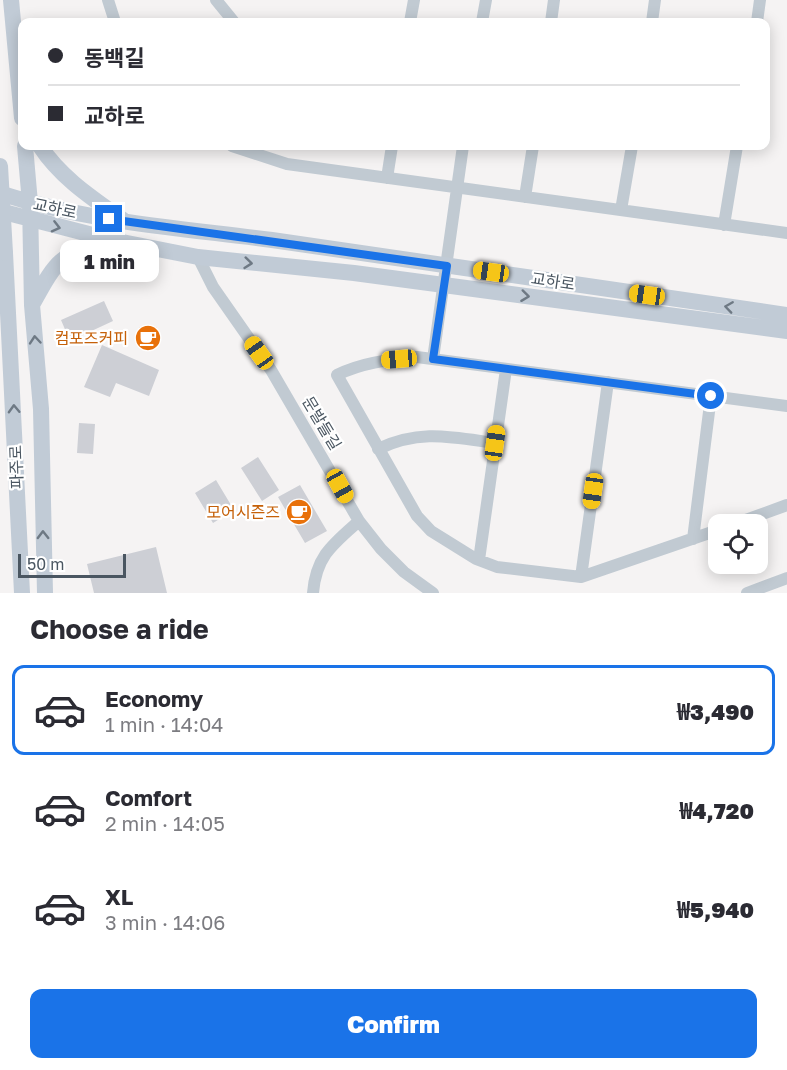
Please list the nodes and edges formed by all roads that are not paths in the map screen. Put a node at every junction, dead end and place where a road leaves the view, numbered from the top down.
1 (11, 0) edge
2 (108, 0) edge
3 (216, 0) edge
4 (414, 0) edge
5 (486, 0) edge
6 (553, 0) edge
7 (655, 0) edge
8 (760, 0) edge
9 (114, 18) edge
10 (231, 18) edge
11 (411, 18) edge
12 (484, 18) edge
13 (551, 18) edge
14 (653, 18) edge
15 (758, 18) edge
16 (18, 75) edge
17 (25, 150) edge
18 (43, 150) edge
19 (244, 150) edge
20 (391, 150) edge
21 (462, 150) edge
22 (532, 150) edge
23 (631, 150) edge
24 (736, 150) edge
25 (0, 164) edge
26 (387, 178) junction
27 (457, 188) junction
28 (0, 193) edge
29 (525, 197) junction
30 (30, 203) junction
31 (621, 210) junction
32 (0, 211) edge
33 (30, 220) junction
34 (128, 224) junction
35 (724, 225) junction
36 (787, 233) edge
37 (112, 240) junction
38 (198, 256) junction
39 (447, 266) junction
40 (445, 285) junction
41 (32, 305) junction
42 (787, 315) edge
43 (787, 331) edge
44 (433, 359) junction
45 (506, 369) junction
46 (608, 382) junction
47 (711, 396) junction
48 (787, 406) edge
49 (495, 443) junction
50 (378, 449) junction
51 (787, 505) edge
52 (762, 514) edge
53 (359, 520) junction
54 (708, 534) edge
55 (693, 539) junction
56 (479, 560) junction
57 (581, 577) junction
58 (787, 579) edge
59 (22, 593) edge
60 (45, 593) edge
61 (313, 593) edge
62 (434, 593) edge
63 (747, 593) edge

1 - 16 street
2 - 9 street
3 - 10 street
4 - 11 street
5 - 12 street
6 - 13 street
7 - 14 street
8 - 15 street
17 - 30 street
18 - 34 street
19 - 26 street
20 - 26 street
21 - 27 street
22 - 29 street
23 - 31 street
24 - 35 street
59 -> 25 street, 파주로, bridge
26 - 27 street
27 - 29 street
27 - 39 street
28 - 30 street, 교하로
29 - 31 street
30 - 33 street
30 - 34 street, 교하로
31 - 35 street
32 - 33 street, 교하로
33 -> 37 street, 교하로
33 - 41 street
34 - 39 street, 교하로
35 - 36 street
37 - 38 street, 교하로
37 - 41 street
38 -> 40 street, 교하로
38 - 53 street, 문발들길
39 - 40 street
42 -> 39 street, 교하로
40 -> 43 street, 교하로
40 - 44 street
60 -> 41 street
44 - 45 street
44 - 50 street
45 - 46 street
45 - 49 street
46 - 47 street
46 - 57 street
47 - 48 street
47 - 55 street
49 - 50 street
49 - 56 street
50 - 56 street
51 - 52 street
53 - 61 street
53 - 62 street, 문발들길
54 - 55 street
55 - 57 street
56 - 57 street
58 - 63 street

